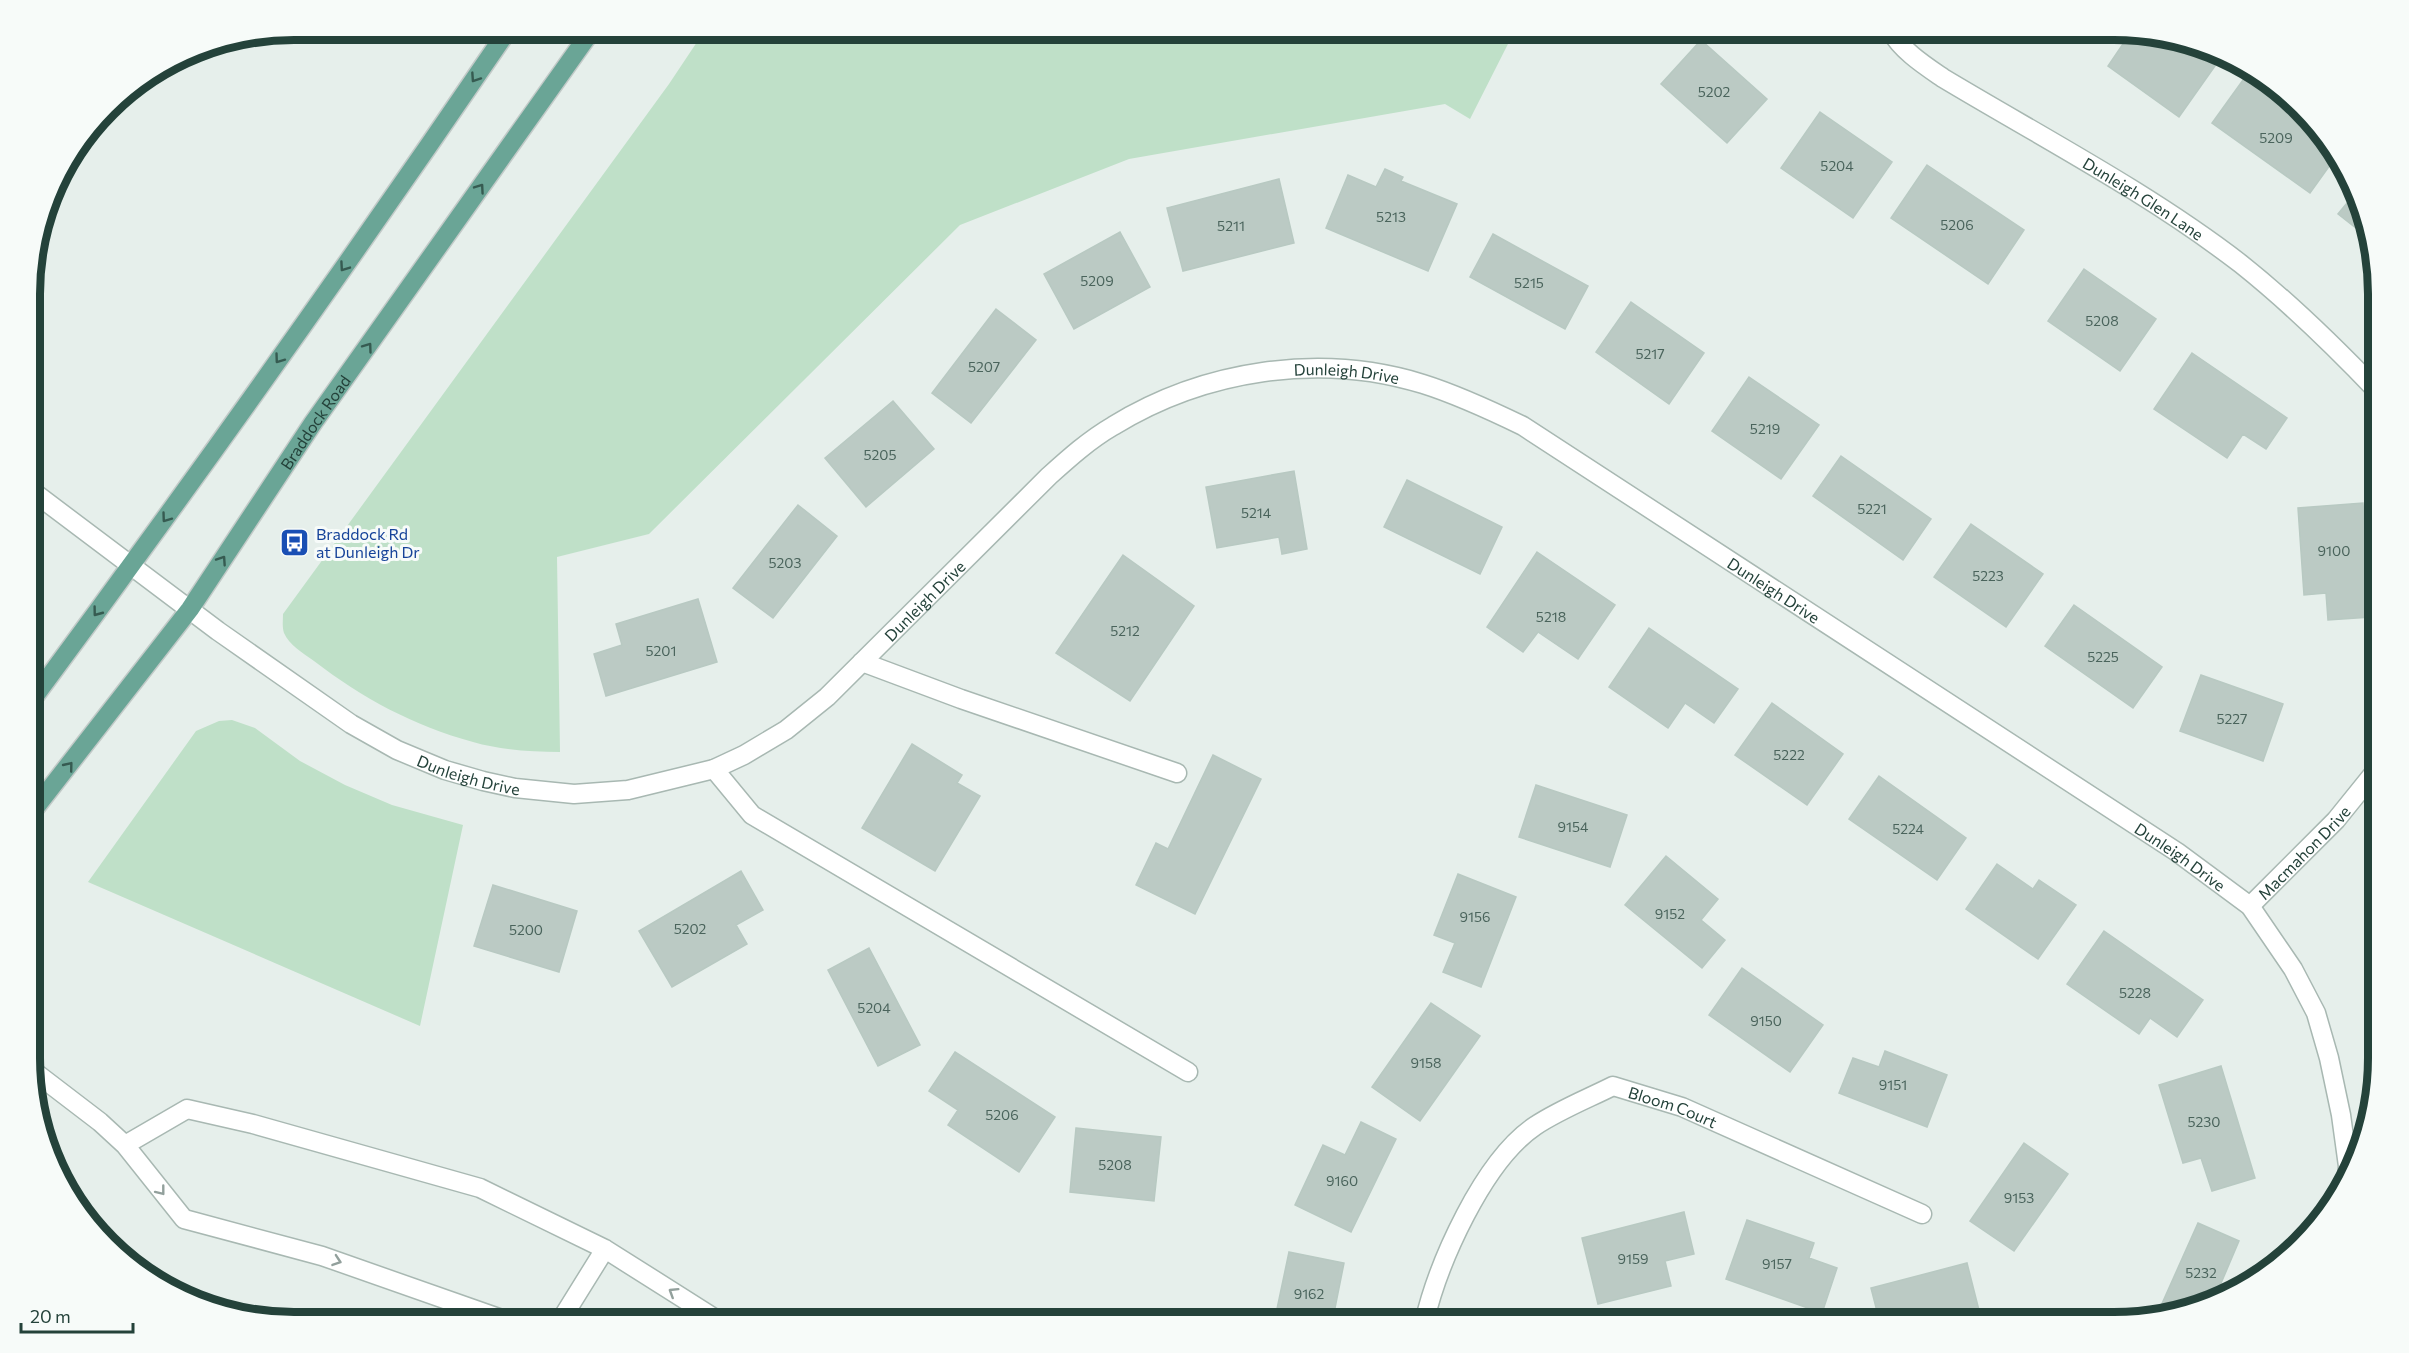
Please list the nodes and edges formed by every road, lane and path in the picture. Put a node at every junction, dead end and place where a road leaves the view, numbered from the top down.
1 (501, 40) edge
2 (585, 40) edge
3 (1897, 40) edge
4 (2368, 381) edge
5 (40, 497) edge
6 (132, 565) junction
7 (190, 609) junction
8 (862, 662) junction
9 (40, 689) edge
10 (714, 769) junction
11 (1177, 773) dead end
12 (2368, 780) edge
13 (40, 802) edge
14 (2250, 906) junction
15 (1188, 1072) dead end
16 (41, 1078) edge
17 (125, 1145) junction
18 (2347, 1159) edge
19 (1922, 1214) dead end
20 (605, 1249) junction
21 (482, 1312) edge
22 (566, 1312) edge
23 (705, 1312) edge
24 (1427, 1312) edge

1 -> 6 main road
7 -> 2 main road, Braddock Road
3 - 4 street, Dunleigh Glen Lane
5 - 6 street, Dunleigh Drive
6 - 7 street, Dunleigh Drive
6 -> 9 main road
7 - 10 street, Dunleigh Drive
13 -> 7 main road, Braddock Road
8 - 10 street, Dunleigh Drive
8 - 11 street
8 - 14 street, Dunleigh Drive
10 - 15 street
12 - 14 street, Macmahon Drive
14 - 18 street, Dunleigh Drive
16 - 17 street
17 - 20 street
17 -> 21 street
19 - 24 street, Bloom Court
20 - 22 street
23 -> 20 street

